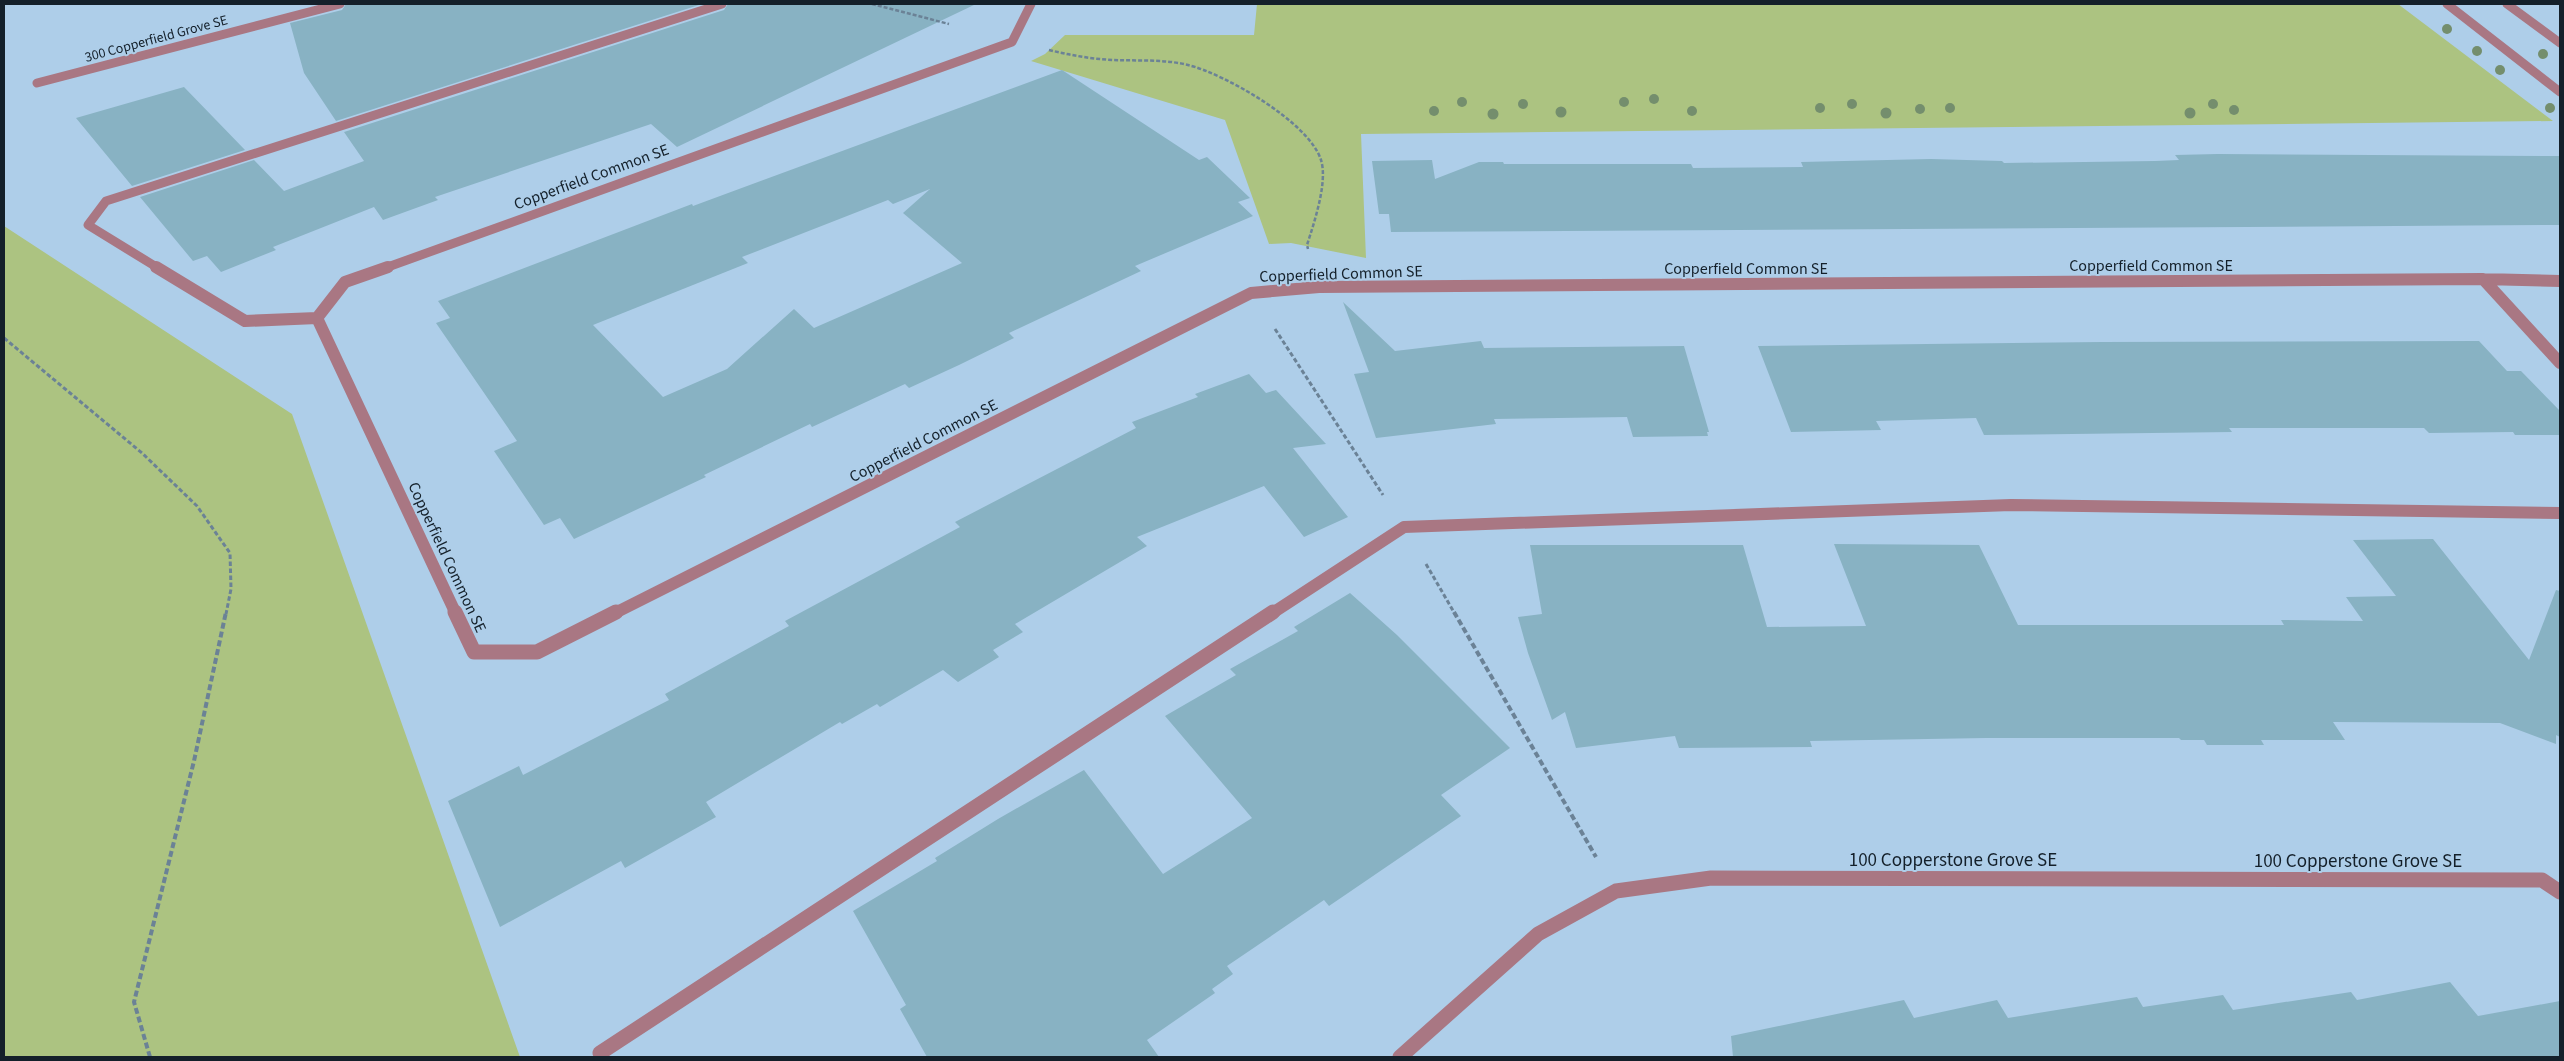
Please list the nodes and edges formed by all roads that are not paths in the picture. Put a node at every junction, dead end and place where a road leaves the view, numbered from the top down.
1 (340, 4) edge
2 (722, 4) edge
3 (1031, 4) edge
4 (2447, 4) edge
5 (2507, 4) edge
6 (2560, 43) edge
7 (37, 83) dead end
8 (2560, 92) edge
9 (2483, 280) junction
10 (2560, 281) edge
11 (317, 318) junction
12 (2560, 363) edge
13 (2560, 513) edge
14 (2560, 892) edge
15 (602, 1057) edge
16 (1400, 1057) edge

1 - 7 street, 300 Copperfield Grove SE
2 - 11 street
3 - 11 street, Copperfield Common SE
4 - 8 street
5 - 6 street
9 - 10 street, Copperfield Common SE
9 - 11 street, Copperfield Common SE
9 - 12 street
13 - 15 street
14 - 16 street, 100 Copperstone Grove SE

